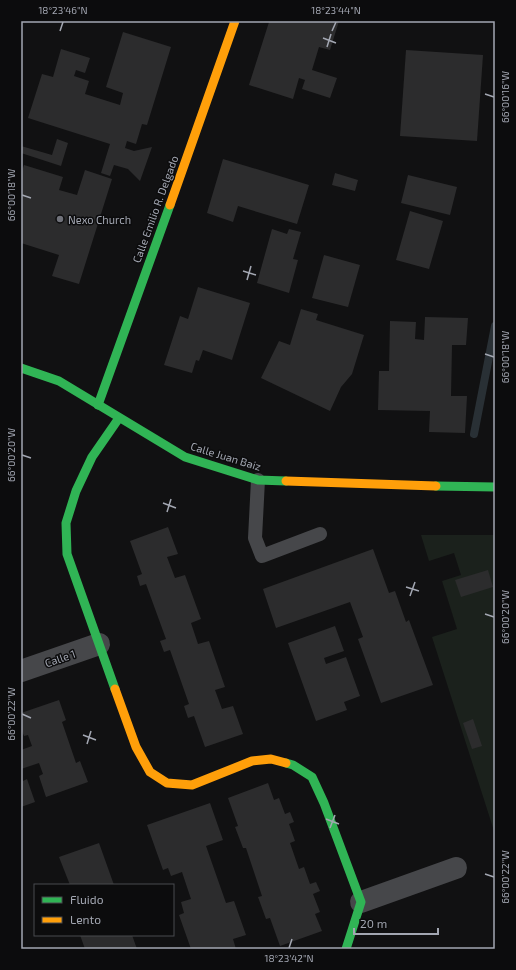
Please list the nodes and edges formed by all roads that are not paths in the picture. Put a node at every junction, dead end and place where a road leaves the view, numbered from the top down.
1 (235, 21) edge
2 (21, 368) edge
3 (98, 405) junction
4 (119, 418) junction
5 (258, 480) junction
6 (495, 487) edge
7 (320, 534) dead end
8 (99, 644) junction
9 (21, 671) edge
10 (456, 868) dead end
11 (361, 902) junction
12 (346, 949) edge

1 - 3 street, Calle Emilio R. Delgado
2 - 3 street, Calle Juan Baiz
3 - 4 street, Calle Juan Baiz
4 - 5 street, Calle Juan Baiz
4 - 8 street
5 - 6 street, Calle Juan Baiz
5 - 7 lane
8 - 9 street, Calle 1
8 - 11 street
10 - 11 street
11 - 12 street

